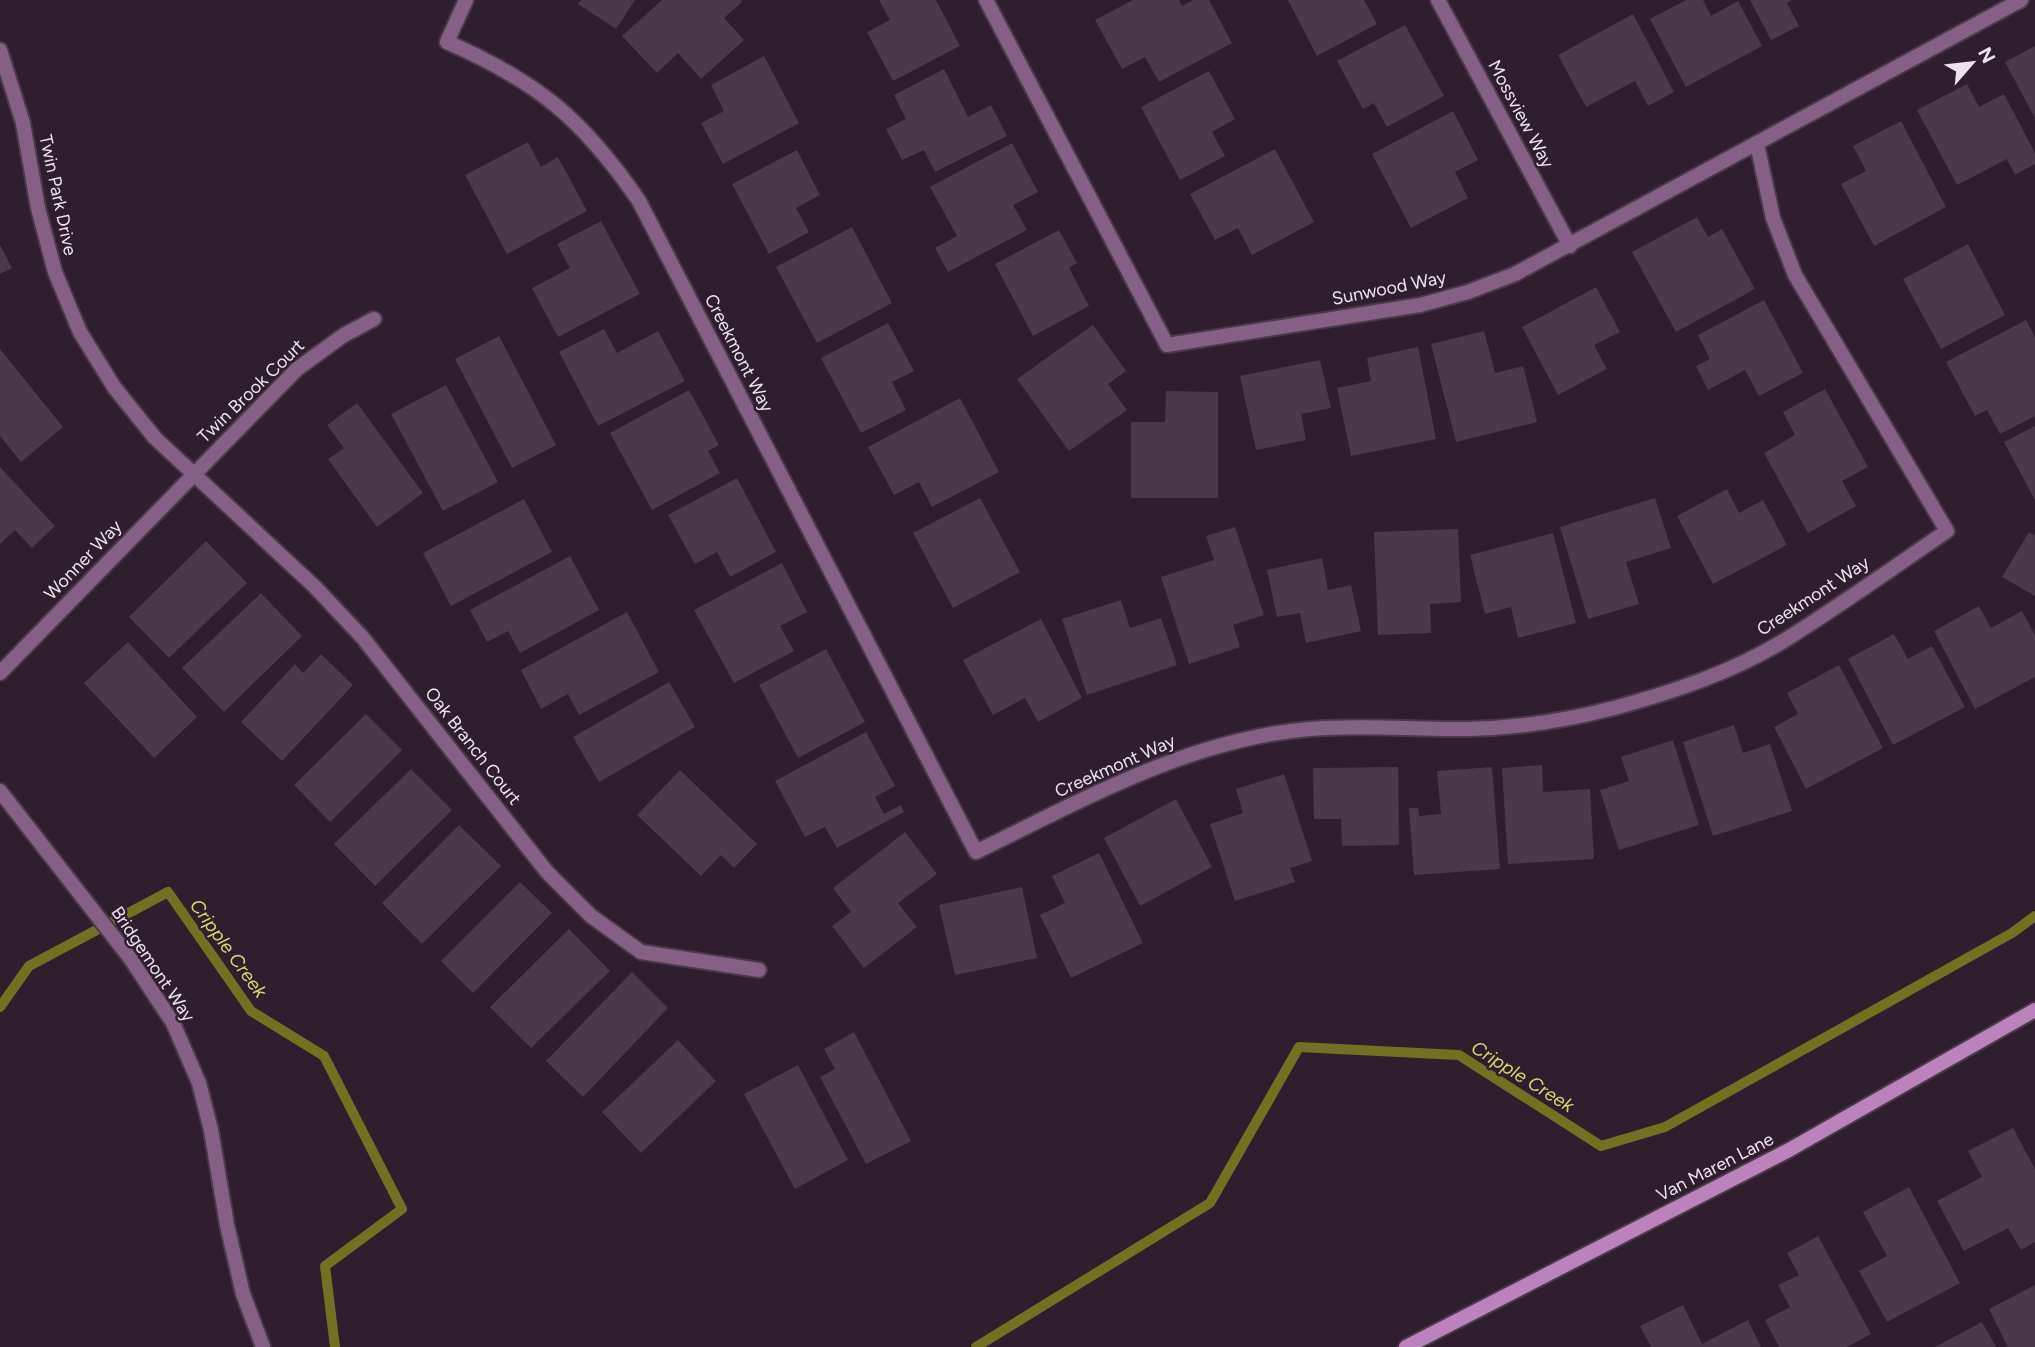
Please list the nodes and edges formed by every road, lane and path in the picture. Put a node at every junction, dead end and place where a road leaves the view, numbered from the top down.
1 (466, 0) edge
2 (986, 0) edge
3 (1438, 0) edge
4 (2021, 0) edge
5 (0, 50) edge
6 (1757, 144) junction
7 (1570, 246) junction
8 (374, 319) dead end
9 (193, 474) junction
10 (0, 673) edge
11 (0, 791) edge
12 (759, 970) dead end
13 (2035, 1010) edge
14 (263, 1347) edge
15 (1406, 1347) edge

1 - 6 street, Creekmont Way
2 - 7 street, Sunwood Way
3 - 7 street, Mossview Way
4 - 6 street, Sunwood Way
5 - 9 street, Twin Park Drive
6 - 7 street, Sunwood Way
8 - 9 street, Twin Brook Court
9 - 10 street, Wonner Way
9 - 12 street, Oak Branch Court
11 - 14 street, Bridgemont Way
13 - 15 main road, Van Maren Lane

